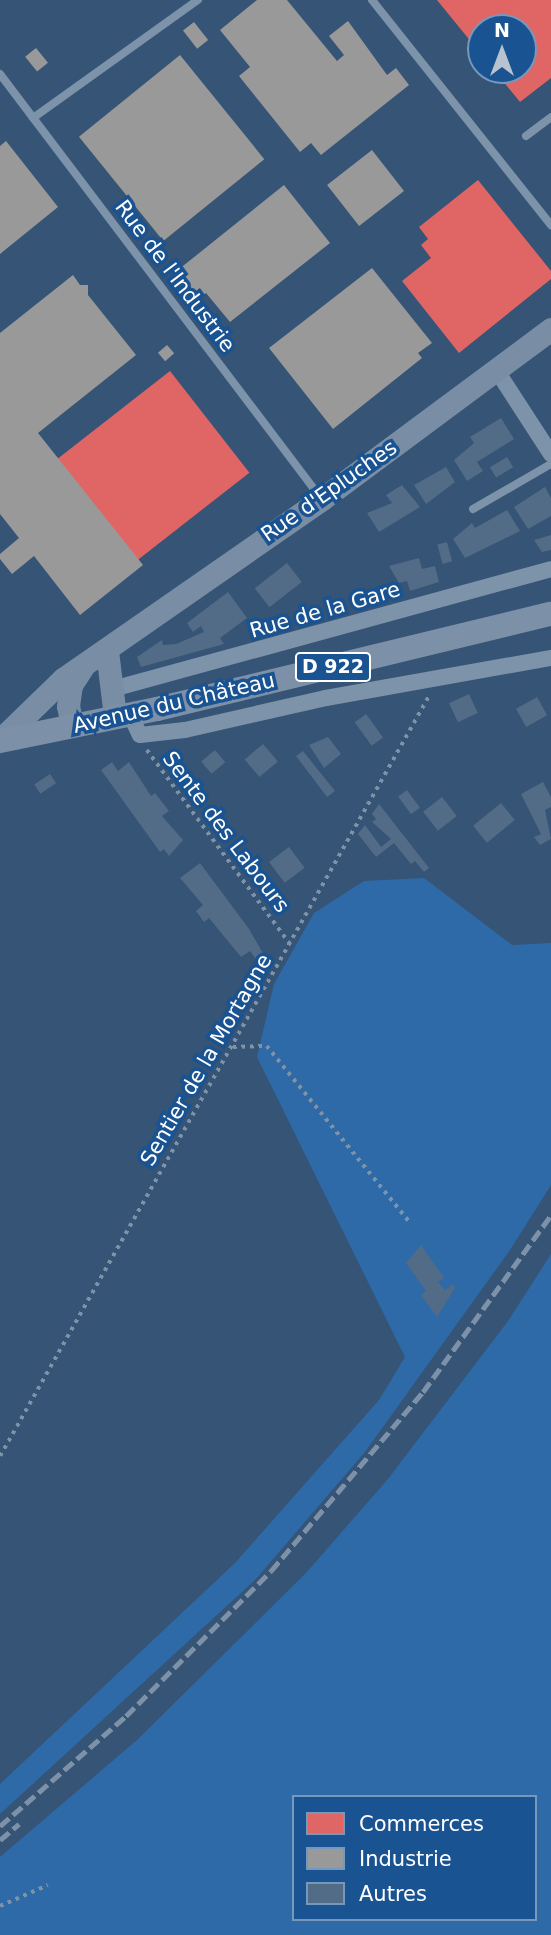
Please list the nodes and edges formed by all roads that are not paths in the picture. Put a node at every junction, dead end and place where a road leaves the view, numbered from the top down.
1 (198, 0) edge
2 (372, 0) edge
3 (0, 74) edge
4 (551, 117) edge
5 (33, 118) junction
6 (526, 136) dead end
7 (551, 225) edge
8 (551, 329) edge
9 (497, 371) junction
10 (551, 454) edge
11 (551, 464) edge
12 (322, 499) junction
13 (473, 509) dead end
14 (551, 569) edge
15 (551, 614) edge
16 (107, 651) junction
17 (551, 658) edge
18 (82, 668) junction
19 (109, 690) junction
20 (128, 722) junction
21 (72, 726) junction
22 (0, 740) edge

1 - 5 lane
2 - 7 lane
3 - 5 lane, Rue de l'Industrie
4 - 6 lane
5 - 12 lane, Rue de l'Industrie
8 - 9 street, Rue d'Epluches
9 - 10 street
9 - 12 street, Rue d'Epluches
11 - 13 lane
12 - 16 street, Rue d'Epluches
14 - 19 street, Rue de la Gare
15 - 20 main road, Avenue du Château / D 922
16 - 18 street, Rue d'Epluches
16 - 19 street
17 - 20 street
18 - 21 street
18 - 22 street, Rue d'Epluches
19 - 20 street
20 - 21 main road, Avenue du Château / D 922
21 - 22 main road, Avenue du Château / D 922

